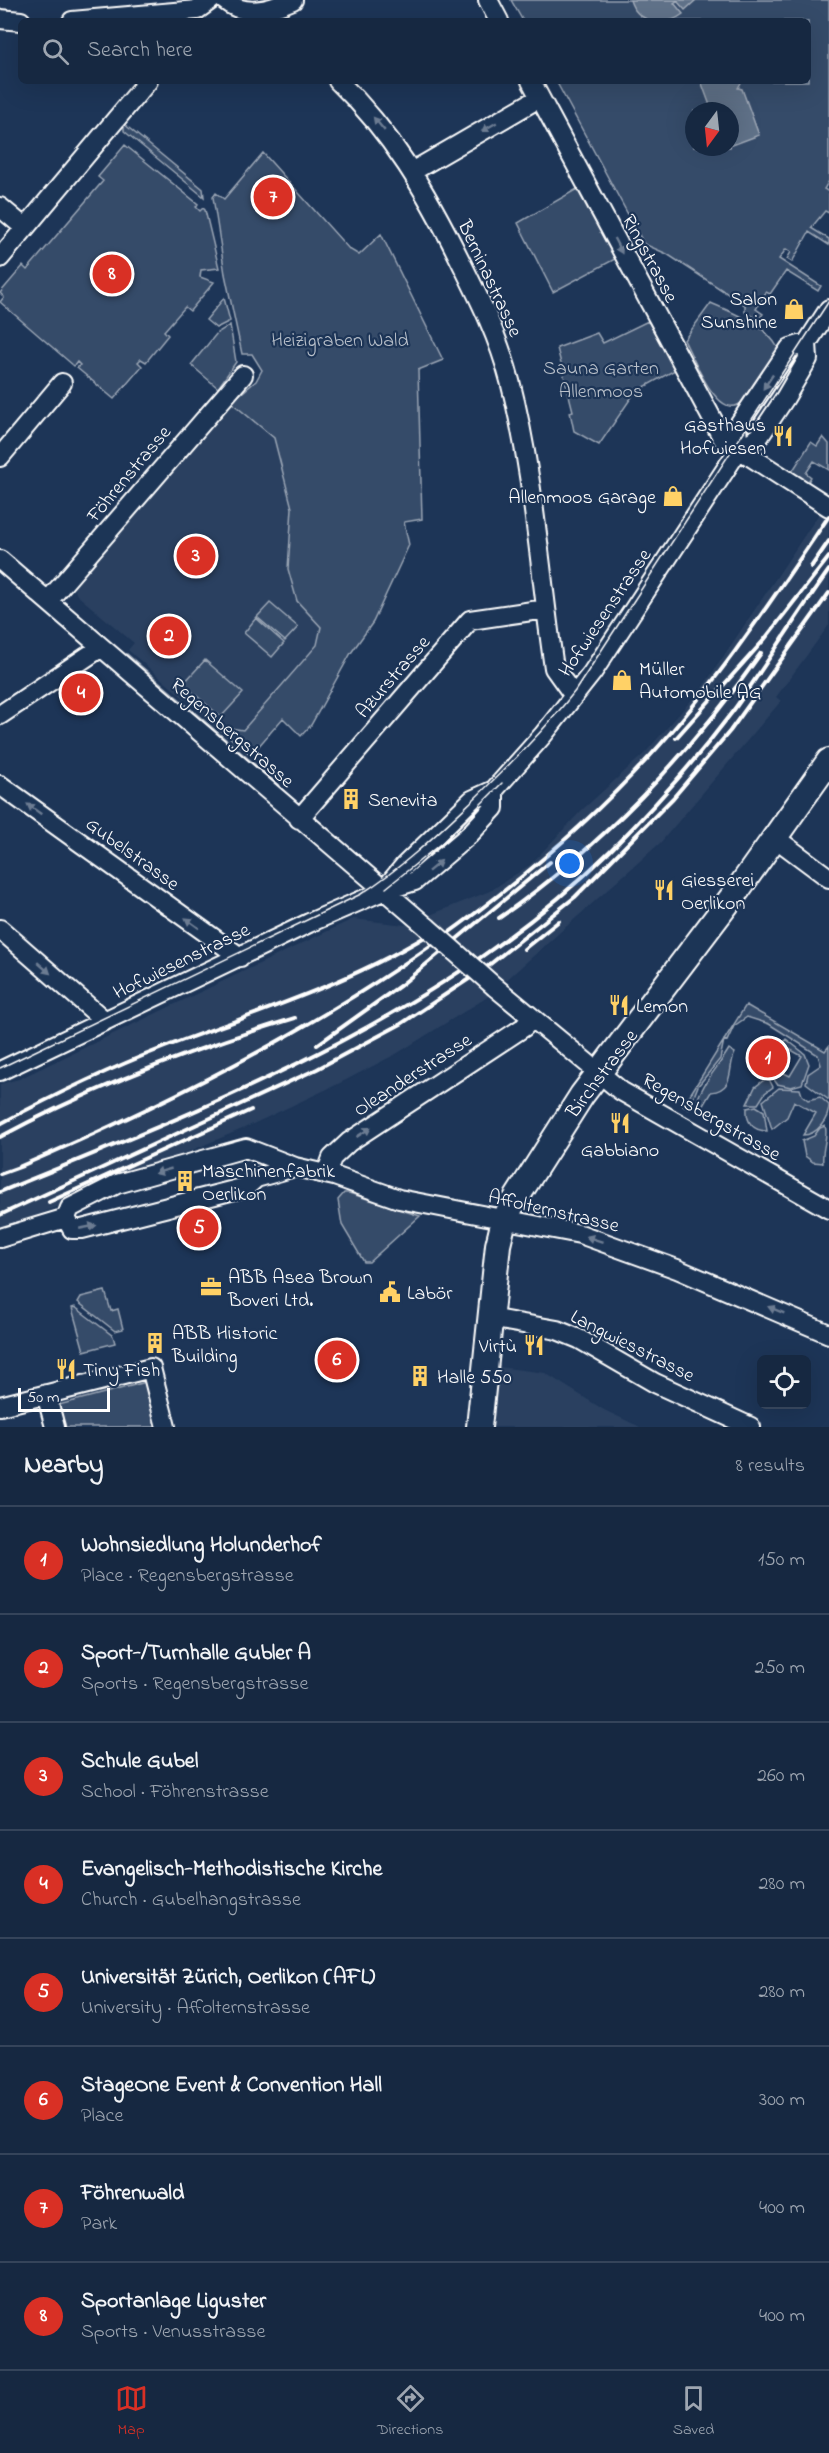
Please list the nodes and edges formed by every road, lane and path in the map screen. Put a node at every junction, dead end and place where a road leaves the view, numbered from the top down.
1 (211, 0) edge
2 (224, 0) edge
3 (293, 0) edge
4 (488, 0) edge
5 (271, 15) edge
6 (165, 18) edge
7 (497, 18) edge
8 (0, 19) edge
9 (18, 21) edge
10 (145, 84) edge
11 (341, 84) edge
12 (532, 84) edge
13 (539, 98) junction
14 (413, 171) junction
15 (0, 207) edge
16 (25, 228) junction
17 (0, 258) edge
18 (829, 309) edge
19 (243, 375) dead end
20 (62, 383) dead end
21 (739, 449) junction
22 (0, 457) edge
23 (828, 507) edge
24 (0, 560) edge
25 (48, 601) junction
26 (546, 609) junction
27 (100, 648) junction
28 (574, 696) junction
29 (0, 715) edge
30 (829, 761) edge
31 (0, 785) edge
32 (299, 819) junction
33 (774, 837) junction
34 (829, 878) edge
35 (383, 891) junction
36 (0, 929) edge
37 (240, 957) junction
38 (532, 1018) junction
39 (105, 1021) junction
40 (0, 1071) edge
41 (599, 1074) junction
42 (294, 1167) junction
43 (326, 1174) junction
44 (829, 1209) edge
45 (66, 1218) junction
46 (504, 1220) junction
47 (0, 1238) edge
48 (489, 1318) junction
49 (829, 1334) edge
50 (46, 1394) junction
51 (0, 1406) edge
52 (55, 1427) edge
53 (166, 1427) edge
54 (479, 1427) edge
55 (751, 1427) edge

1 - 6 street
2 - 5 street
3 - 5 street
4 - 7 street
8 - 9 street
10 - 16 street
14 -> 11 street, Berninastrasse
12 - 13 street, Ringstrasse
13 -> 14 street
13 -> 21 street, Ringstrasse
14 - 26 street, Berninastrasse
15 - 16 street
16 - 17 street
18 - 21 street, Hofwiesenstrasse
19 - 25 street, Föhrenstrasse
20 - 22 street
21 - 23 street, Ringstrasse
21 - 28 street, Hofwiesenstrasse
24 - 25 street, Regensbergstrasse
25 - 27 street, Regensbergstrasse
26 - 28 street, Berninastrasse
26 - 32 street, Azurstrasse
27 - 29 street
27 - 32 street, Regensbergstrasse
28 - 35 street, Hofwiesenstrasse
30 - 33 main road, Birchstrasse
37 -> 31 street, Gubelstrasse
32 - 35 street, Regensbergstrasse
33 - 34 street
33 - 41 main road, Birchstrasse
35 - 37 street, Hofwiesenstrasse
35 - 38 street, Regensbergstrasse, bridge
36 -> 39 street
37 - 39 street, Hofwiesenstrasse
38 - 41 street, Regensbergstrasse
43 -> 38 street, Oleanderstrasse
39 - 40 street, Hofwiesenstrasse
41 - 44 street, Regensbergstrasse
41 - 46 main road, Birchstrasse
42 - 43 street, Affolternstrasse
45 -> 42 street, Affolternstrasse
42 -> 45 street, Affolternstrasse
43 - 46 street, Affolternstrasse
45 - 47 street, Affolternstrasse
46 - 48 main road, Birchstrasse
49 -> 46 street, Affolternstrasse
48 - 54 main road, Birchstrasse
48 - 55 street, Langwiesstrasse
50 - 51 street
50 - 52 street
50 - 53 street

